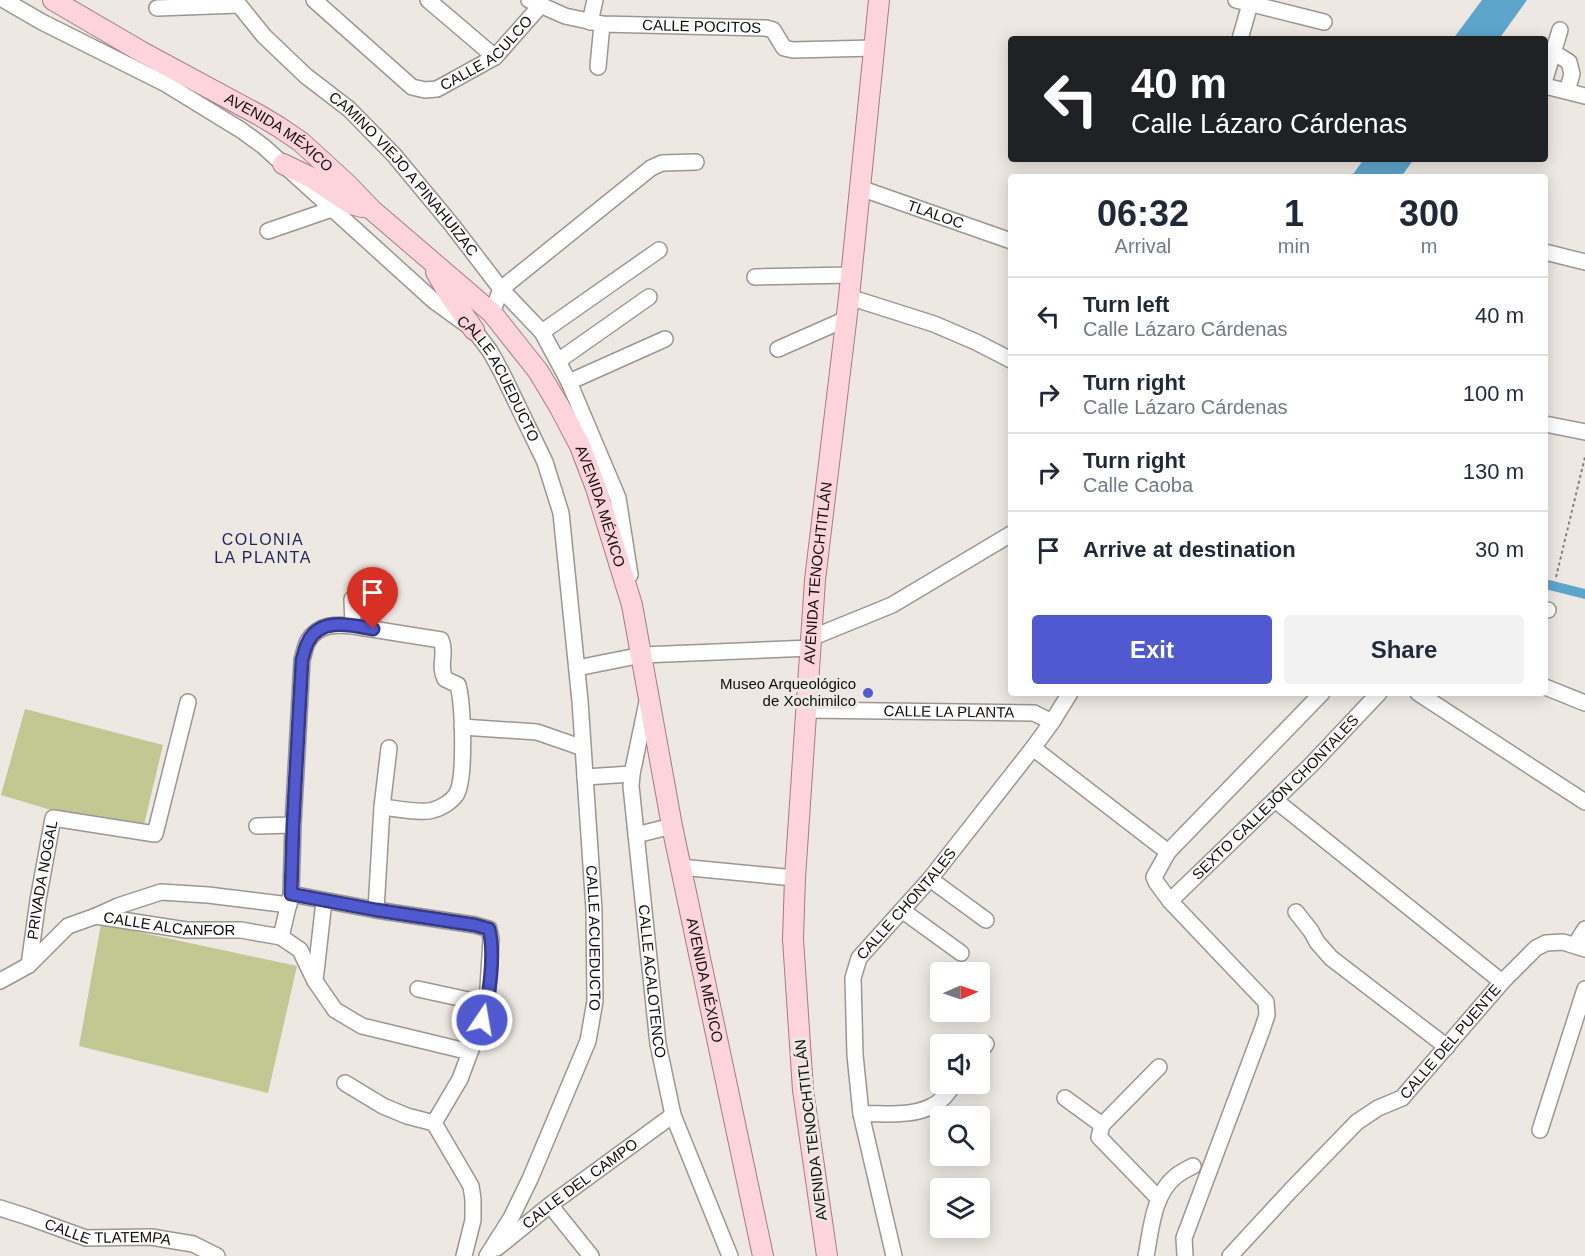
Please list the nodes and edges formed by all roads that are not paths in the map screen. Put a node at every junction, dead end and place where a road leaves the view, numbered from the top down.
1 (53, 0) edge
2 (314, 0) edge
3 (428, 0) edge
4 (595, 0) edge
5 (879, 0) edge
6 (5, 1) edge
7 (237, 2) edge
8 (535, 2) edge
9 (1243, 2) edge
10 (157, 8) dead end
11 (1324, 21) dead end
12 (596, 23) junction
13 (1560, 30) dead end
14 (1240, 36) edge
15 (874, 48) junction
16 (1553, 52) junction
17 (495, 57) junction
18 (598, 67) dead end
19 (1548, 69) edge
20 (1548, 87) edge
21 (1567, 91) junction
22 (1585, 96) edge
23 (696, 162) dead end
24 (283, 164) junction
25 (860, 188) junction
26 (332, 209) junction
27 (372, 210) junction
28 (268, 231) dead end
29 (1008, 240) edge
30 (658, 250) dead end
31 (1548, 253) edge
32 (427, 256) junction
33 (1585, 262) edge
34 (850, 275) junction
35 (755, 277) dead end
36 (501, 289) junction
37 (649, 297) dead end
38 (849, 297) junction
39 (492, 313) junction
40 (846, 319) junction
41 (474, 330) junction
42 (542, 332) junction
43 (665, 339) dead end
44 (778, 349) dead end
45 (1008, 358) edge
46 (558, 361) junction
47 (569, 382) junction
48 (1548, 425) edge
49 (1585, 432) edge
50 (1008, 536) edge
51 (352, 599) dead end
52 (632, 605) junction
53 (348, 625) junction
54 (811, 643) junction
55 (642, 655) junction
56 (577, 668) junction
57 (1548, 688) edge
58 (648, 696) junction
59 (1068, 696) edge
60 (1319, 696) edge
61 (1376, 696) edge
62 (1423, 696) edge
63 (188, 702) dead end
64 (1585, 703) edge
65 (807, 710) junction
66 (1052, 722) junction
67 (462, 727) junction
68 (389, 748) dead end
69 (583, 748) junction
70 (1033, 748) junction
71 (632, 774) junction
72 (585, 777) junction
73 (1275, 800) junction
74 (1585, 802) edge
75 (382, 807) junction
76 (293, 825) junction
77 (257, 826) dead end
78 (672, 826) junction
79 (636, 835) junction
80 (1168, 852) junction
81 (680, 867) junction
82 (795, 878) junction
83 (930, 879) junction
84 (290, 900) junction
85 (324, 901) junction
86 (1170, 901) junction
87 (376, 910) junction
88 (903, 911) junction
89 (1296, 912) dead end
90 (96, 916) junction
91 (986, 920) dead end
92 (1585, 928) edge
93 (281, 937) junction
94 (1580, 947) edge
95 (960, 953) dead end
96 (29, 965) junction
97 (0, 981) edge
98 (315, 981) junction
99 (1502, 982) junction
100 (418, 989) dead end
101 (1585, 989) edge
102 (487, 1004) junction
103 (1447, 1047) junction
104 (470, 1052) junction
105 (1159, 1067) dead end
106 (345, 1083) dead end
107 (946, 1094) edge
108 (1065, 1098) dead end
109 (861, 1114) junction
110 (674, 1115) junction
111 (434, 1123) junction
112 (1102, 1125) junction
113 (1540, 1130) dead end
114 (1193, 1166) dead end
115 (1159, 1199) junction
116 (550, 1205) junction
117 (0, 1208) edge
118 (217, 1256) edge
119 (464, 1256) edge
120 (487, 1256) edge
121 (591, 1256) edge
122 (730, 1256) edge
123 (763, 1256) edge
124 (827, 1256) edge
125 (894, 1256) edge
126 (1146, 1256) edge
127 (1185, 1256) edge
128 (1230, 1256) edge

1 - 27 main road, AVENIDA MÉXICO
2 - 17 street, CALLE ACULCO
3 - 17 street
4 - 12 street
5 - 15 main road, AVENIDA TENOCHTITLÁN
6 - 24 street, CALLE ACUEDUCTO
7 - 10 street
7 - 36 street, CAMINO VIEJO A PINAHUIZAC
8 - 12 street, CALLE POCITOS
8 - 17 street, CALLE ACULCO
9 - 11 street
9 - 14 street
12 - 15 street, CALLE POCITOS
12 - 18 street
13 - 16 street
15 - 25 main road, AVENIDA TENOCHTITLÁN
16 - 19 street
16 - 21 street
20 - 21 street
21 - 22 street
23 - 36 street
24 - 26 street, CALLE ACUEDUCTO
24 - 27 main road
25 - 29 street, TLALOC
25 - 34 main road, AVENIDA TENOCHTITLÁN
26 - 28 street
26 - 41 street, CALLE ACUEDUCTO
27 - 32 main road, AVENIDA MÉXICO
30 - 42 street
31 - 33 street
32 - 39 main road, AVENIDA MÉXICO
32 - 41 main road
34 - 35 street
34 - 38 main road, AVENIDA TENOCHTITLÁN
36 - 39 street
36 - 42 street, CAMINO VIEJO A PINAHUIZAC
37 - 46 street
38 - 40 main road, AVENIDA TENOCHTITLÁN
38 - 45 street
39 - 52 main road, AVENIDA MÉXICO
40 - 44 street
40 - 54 main road, AVENIDA TENOCHTITLÁN
41 - 56 street, CALLE ACUEDUCTO
42 - 46 street, CAMINO VIEJO A PINAHUIZAC
43 - 47 street
46 - 47 street, CAMINO VIEJO A PINAHUIZAC
47 - 52 street, CAMINO VIEJO A PINAHUIZAC
48 - 49 street
50 - 54 street
51 - 53 street
52 - 55 main road, AVENIDA MÉXICO
53 - 67 street
53 - 76 street
54 - 55 street
54 - 65 main road, AVENIDA TENOCHTITLÁN
55 - 56 street
55 - 58 main road, AVENIDA MÉXICO
56 - 69 street, CALLE ACUEDUCTO
57 - 64 street
58 - 71 street, CALLE ACALOTENCO
58 - 78 main road, AVENIDA MÉXICO
59 - 66 street, CALLE CHONTALES
60 - 80 street
61 - 73 street, SEXTO CALLEJÓN CHONTALES
62 - 74 street
63 - 96 street, PRIVADA NOGAL
65 - 66 street, CALLE LA PLANTA
65 - 82 main road, AVENIDA TENOCHTITLÁN
66 - 70 street, CALLE CHONTALES
67 - 69 street
67 - 75 street
68 - 75 street
69 - 72 street, CALLE ACUEDUCTO
70 - 80 street
70 - 83 street, CALLE CHONTALES
71 - 72 street
71 - 79 street, CALLE ACALOTENCO
72 - 120 street, CALLE ACUEDUCTO
73 - 86 street, SEXTO CALLEJÓN CHONTALES
73 - 99 street
75 - 87 street
76 - 77 street
76 - 84 street
78 - 79 street
78 - 81 main road, AVENIDA MÉXICO
79 - 110 street, CALLE ACALOTENCO
80 - 86 street
81 - 82 street
81 - 123 main road, AVENIDA MÉXICO
82 - 124 main road, AVENIDA TENOCHTITLÁN
83 - 88 street, CALLE CHONTALES
83 - 91 street
84 - 85 street
84 - 90 street
84 - 93 street
85 - 87 street
85 - 98 street
86 - 127 street
87 - 102 street
88 - 95 street
88 - 109 street, CALLE CHONTALES
89 - 103 street
90 - 93 street, CALLE ALCANFOR
90 - 96 street, CALLE ALCANFOR
92 - 94 street
93 - 98 street
94 - 99 street, CALLE DEL PUENTE
96 - 97 street, CALLE ALCANFOR
98 - 104 street
99 - 103 street, CALLE DEL PUENTE
100 - 102 street
101 - 113 street
102 - 104 street
103 - 128 street, CALLE DEL PUENTE
104 - 111 street
105 - 112 street
106 - 111 street
107 - 109 street
108 - 112 street
109 - 125 street, CALLE CHONTALES
110 - 116 street, CALLE DEL CAMPO
110 - 122 street, CALLE ACALOTENCO
111 - 119 street
112 - 115 street
114 - 115 street
115 - 126 street
116 - 120 street, CALLE DEL CAMPO
116 - 121 street
117 - 118 street, CALLE TLATEMPA

